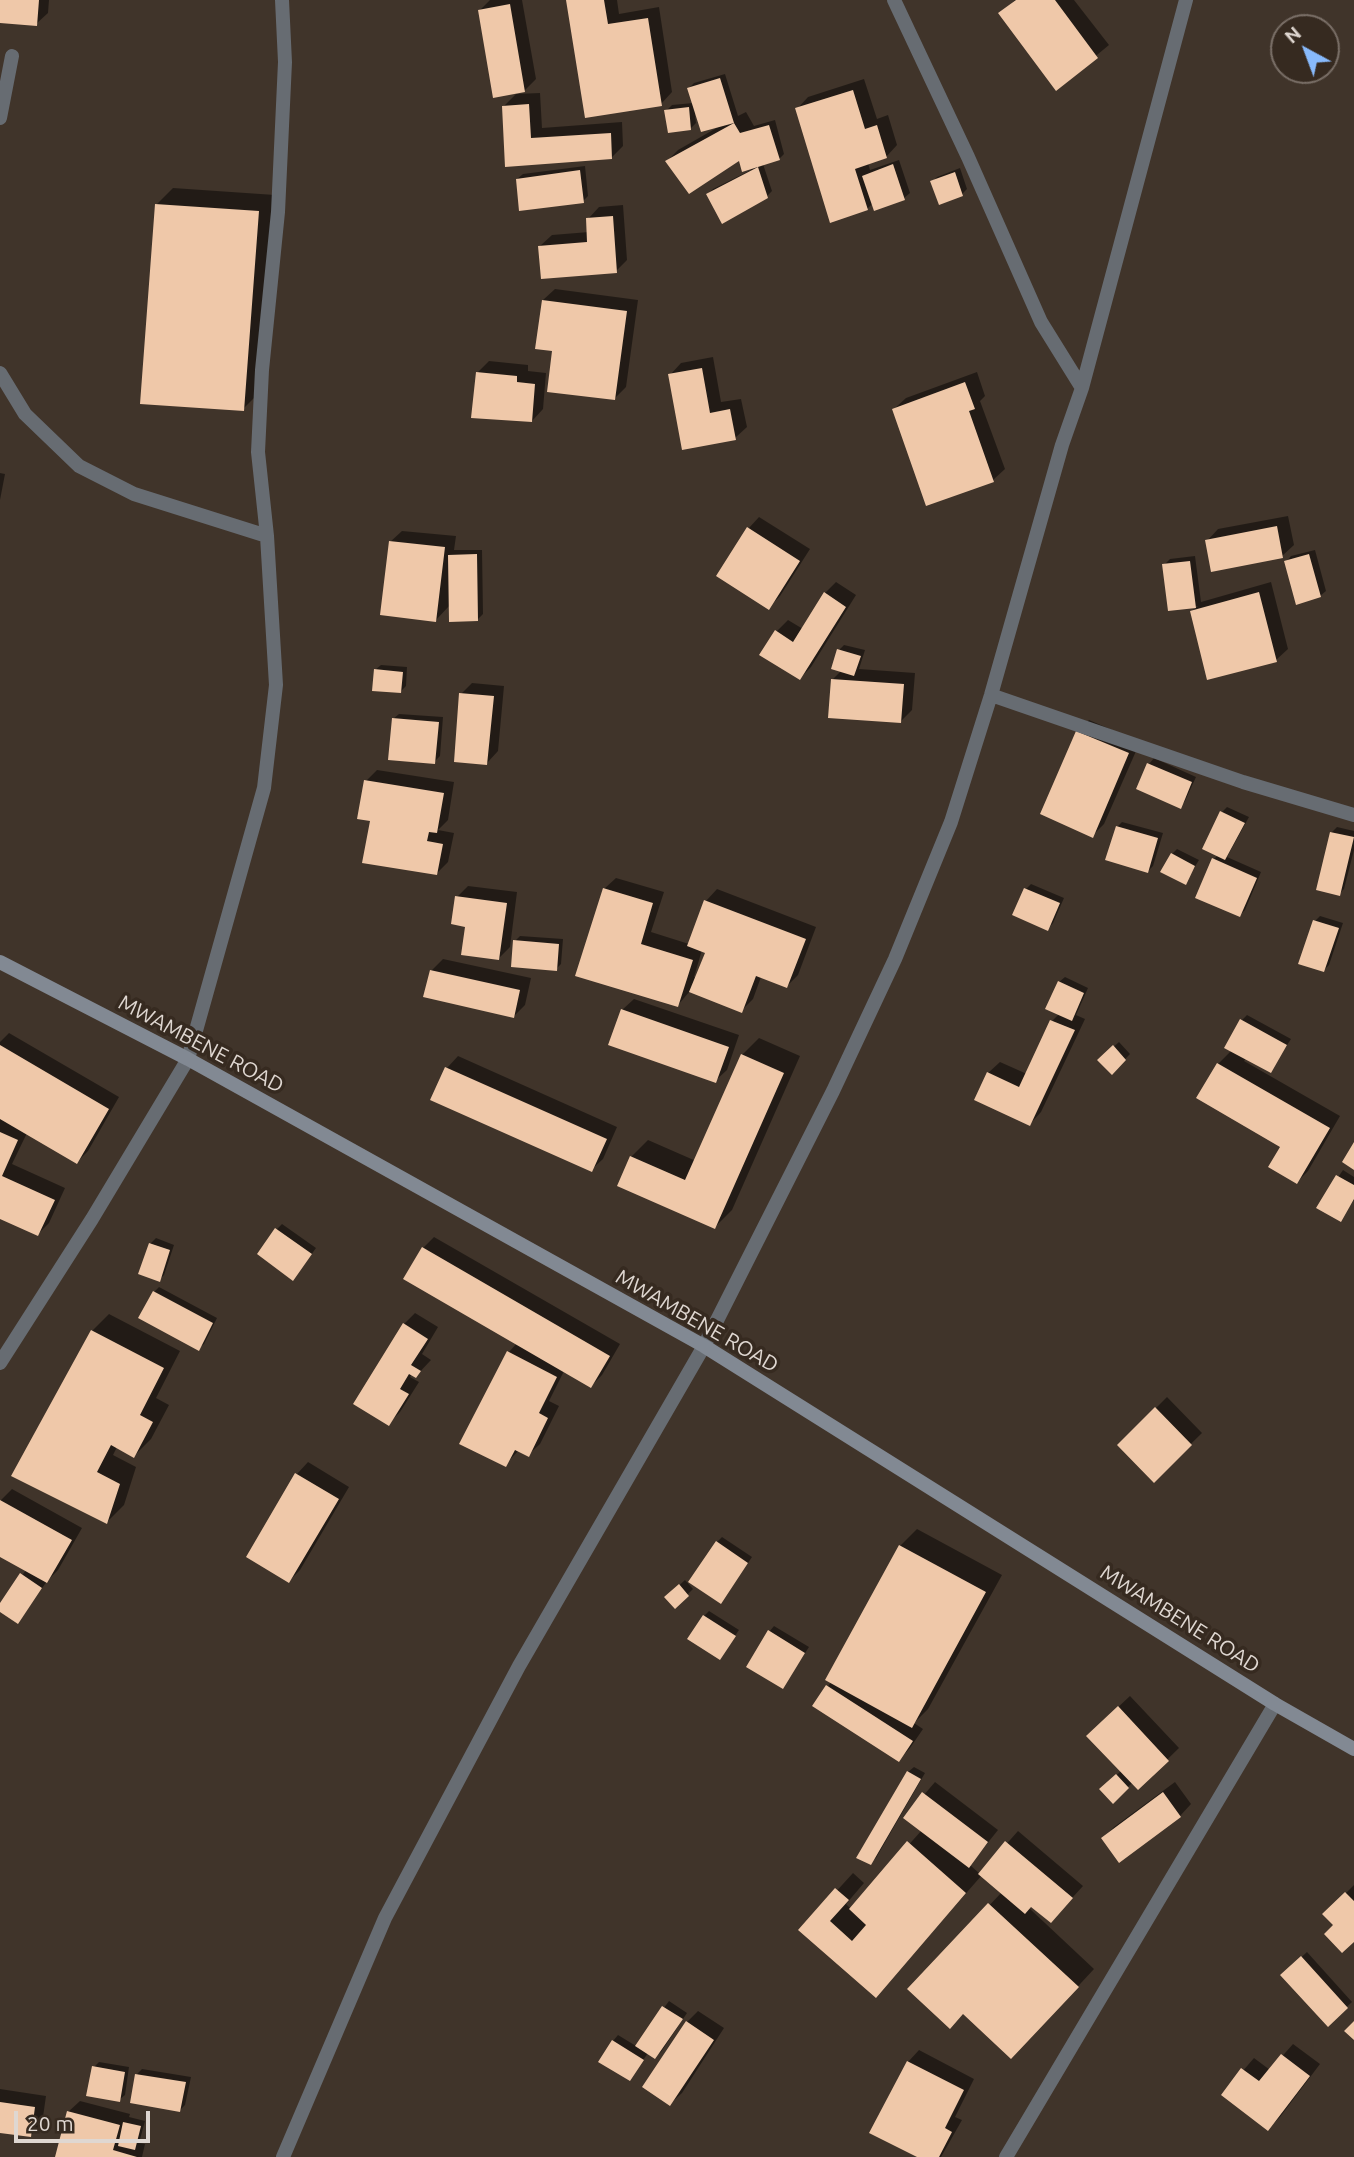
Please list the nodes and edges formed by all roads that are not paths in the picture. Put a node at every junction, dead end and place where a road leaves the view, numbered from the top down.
1 (282, 0) edge
2 (894, 0) edge
3 (1186, 0) edge
4 (12, 56) dead end
5 (0, 118) edge
6 (0, 373) edge
7 (1082, 388) junction
8 (267, 536) junction
9 (991, 695) junction
10 (1354, 815) edge
11 (0, 962) edge
12 (188, 1059) junction
13 (704, 1346) junction
14 (0, 1363) edge
15 (1275, 1703) junction
16 (1354, 1749) edge
17 (283, 2157) edge
18 (1006, 2157) edge

1 - 8 street
2 - 7 street
3 - 7 street
4 - 5 street
6 - 8 street
7 - 9 street
8 - 12 street
9 - 10 street
9 - 13 street
11 - 12 street, MWAMBENE ROAD
12 - 13 street, MWAMBENE ROAD
12 - 14 street
13 - 15 street, MWAMBENE ROAD
13 - 17 street
15 - 16 street, MWAMBENE ROAD
15 - 18 street

